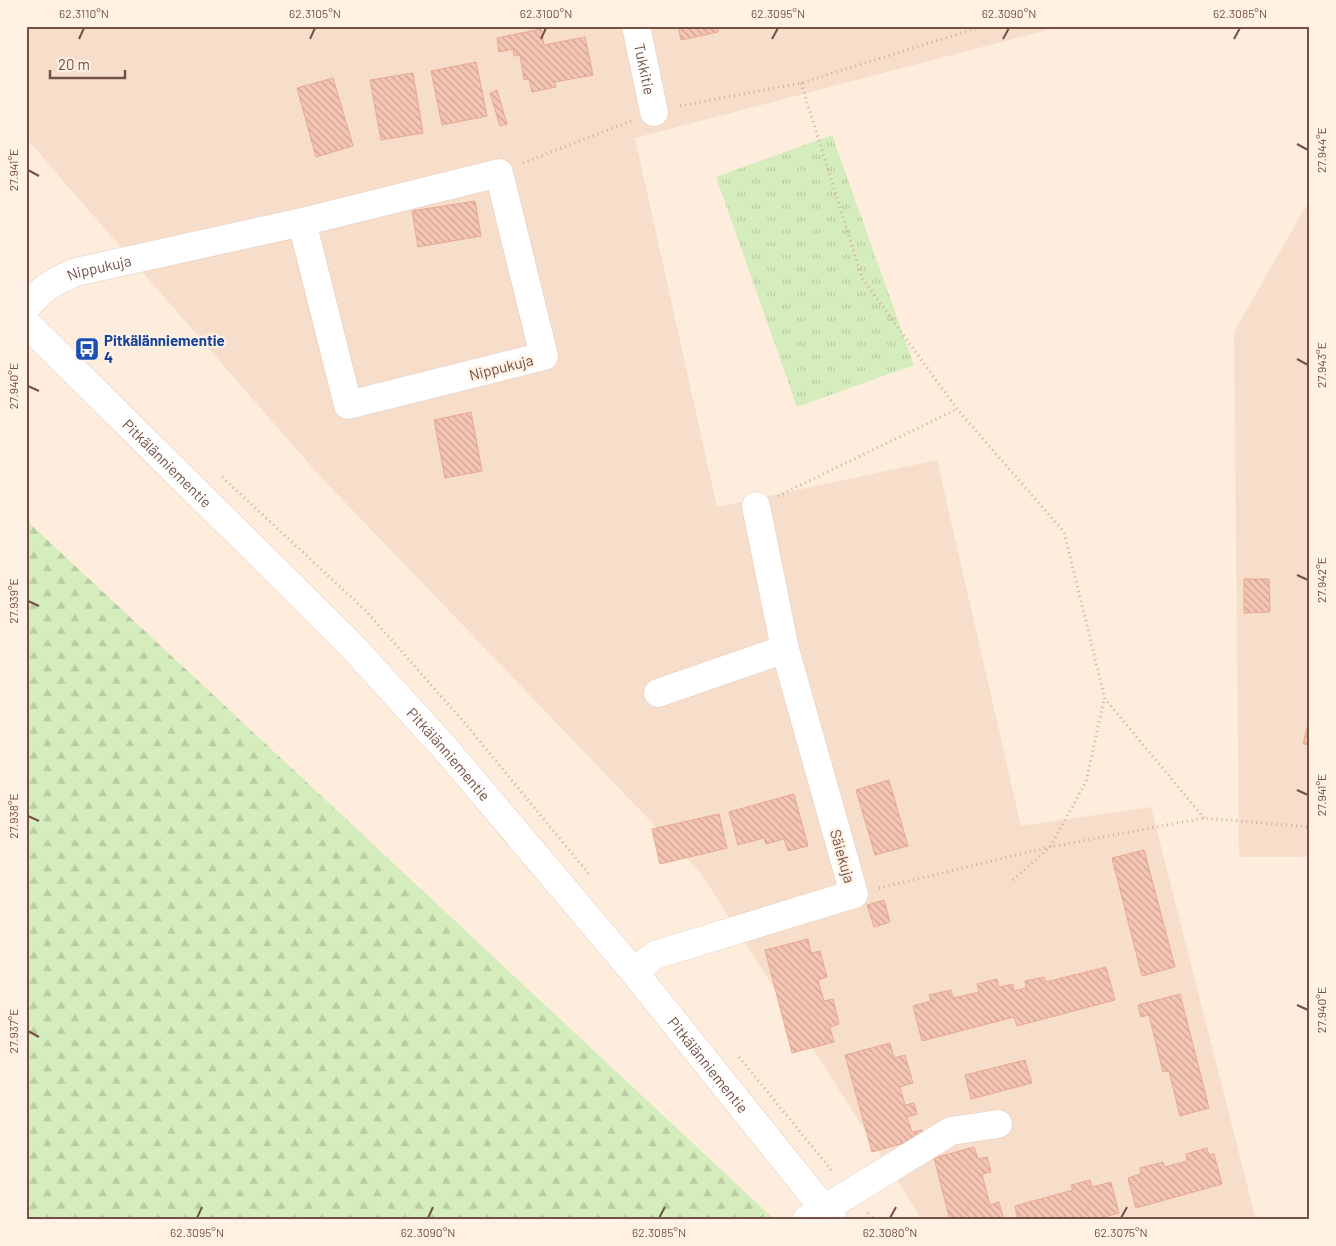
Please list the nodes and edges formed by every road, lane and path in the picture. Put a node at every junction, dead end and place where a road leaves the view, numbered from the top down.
1 (636, 26) edge
2 (984, 26) edge
3 (801, 83) junction
4 (654, 112) junction
5 (499, 173) junction
6 (302, 222) junction
7 (26, 308) edge
8 (26, 323) edge
9 (957, 409) junction
10 (756, 506) joint
11 (785, 649) junction
12 (658, 693) dead end
13 (1104, 698) junction
14 (1204, 818) junction
15 (1310, 827) edge
16 (1050, 847) junction
17 (1013, 880) dead end
18 (854, 894) junction
19 (634, 972) junction
20 (998, 1124) dead end
21 (821, 1216) edge

1 - 4 street, Tukkitie
2 - 3 path
3 - 4 path
3 - 9 path
4 - 5 path
5 - 6 street, Nippukuja
5 - 6 street, Nippukuja
6 - 7 street, Nippukuja
8 - 19 street, Pitkälänniementie
9 - 10 path
9 - 13 path
10 - 11 street, Säiekuja
11 - 12 street
11 - 18 street, Säiekuja
13 - 14 path
13 - 16 path
14 - 15 path
14 - 16 path
16 - 17 path
16 - 18 path
18 - 19 street, Säiekuja
19 - 21 street, Pitkälänniementie
20 - 21 street

